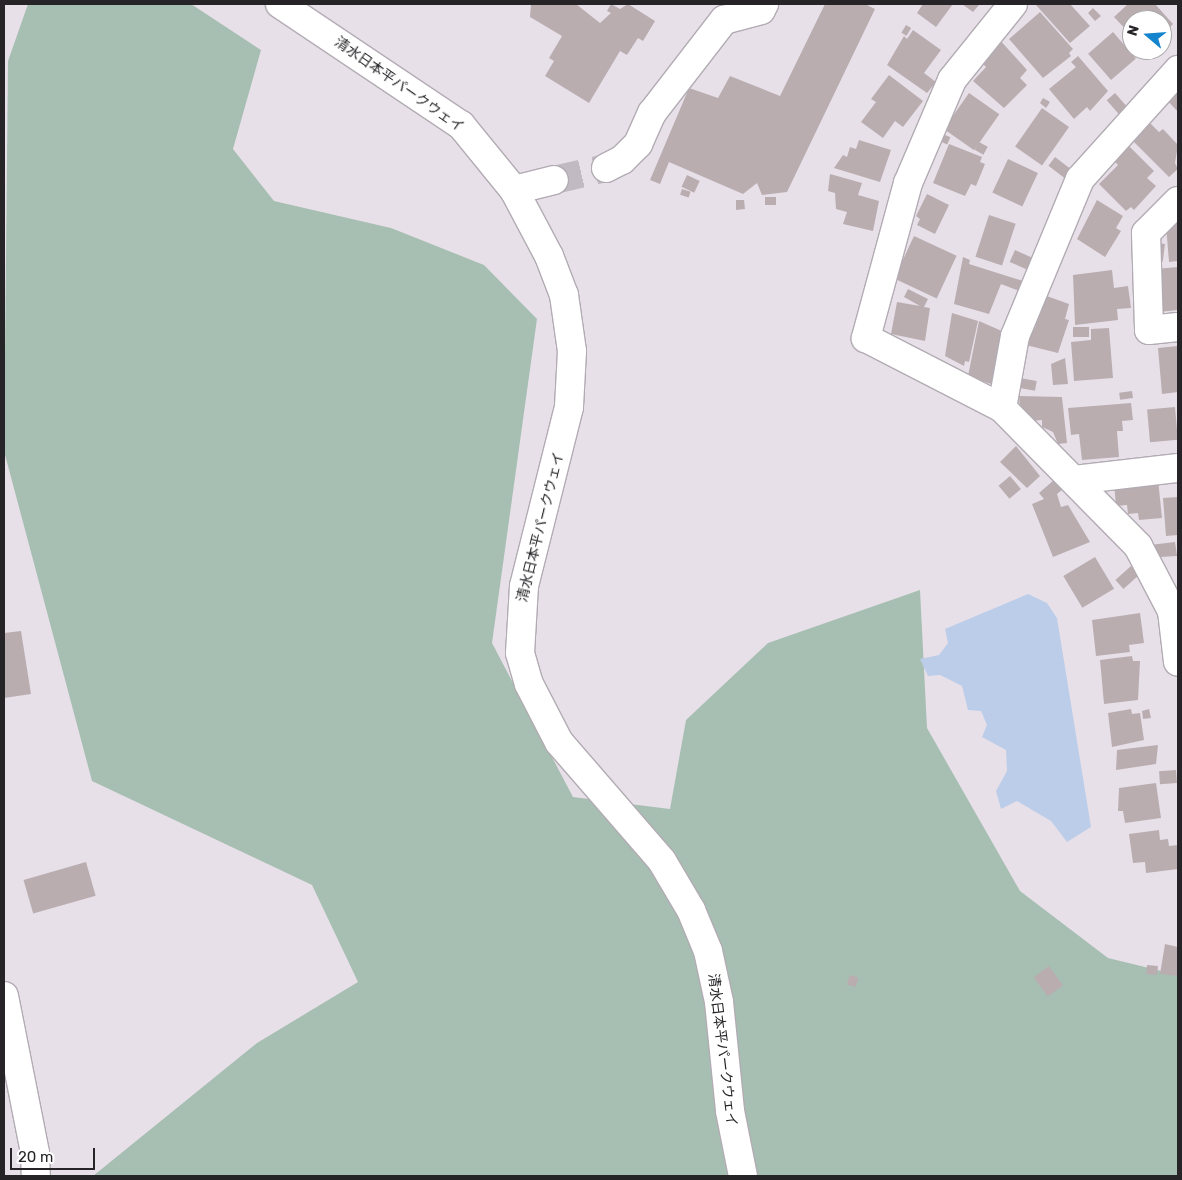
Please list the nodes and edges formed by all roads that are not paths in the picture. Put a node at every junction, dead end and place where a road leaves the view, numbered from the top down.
1 (280, 4) edge
2 (764, 4) edge
3 (1013, 4) edge
4 (1178, 70) edge
5 (606, 168) tunnel mouth
6 (554, 180) tunnel mouth
7 (514, 190) junction
8 (1178, 201) edge
9 (1178, 327) edge
10 (1002, 408) junction
11 (1178, 468) edge
12 (1074, 480) junction
13 (1175, 611) edge
14 (1178, 662) edge
15 (4, 996) edge
16 (36, 1176) edge
17 (743, 1176) edge

1 - 7 street, 清水日本平パークウェイ
2 - 5 street
3 - 10 street
4 - 10 street
6 - 7 street
7 - 17 street, 清水日本平パークウェイ
8 - 9 street
10 - 12 street
11 - 12 street
12 - 13 street
13 - 14 street
15 - 16 street

